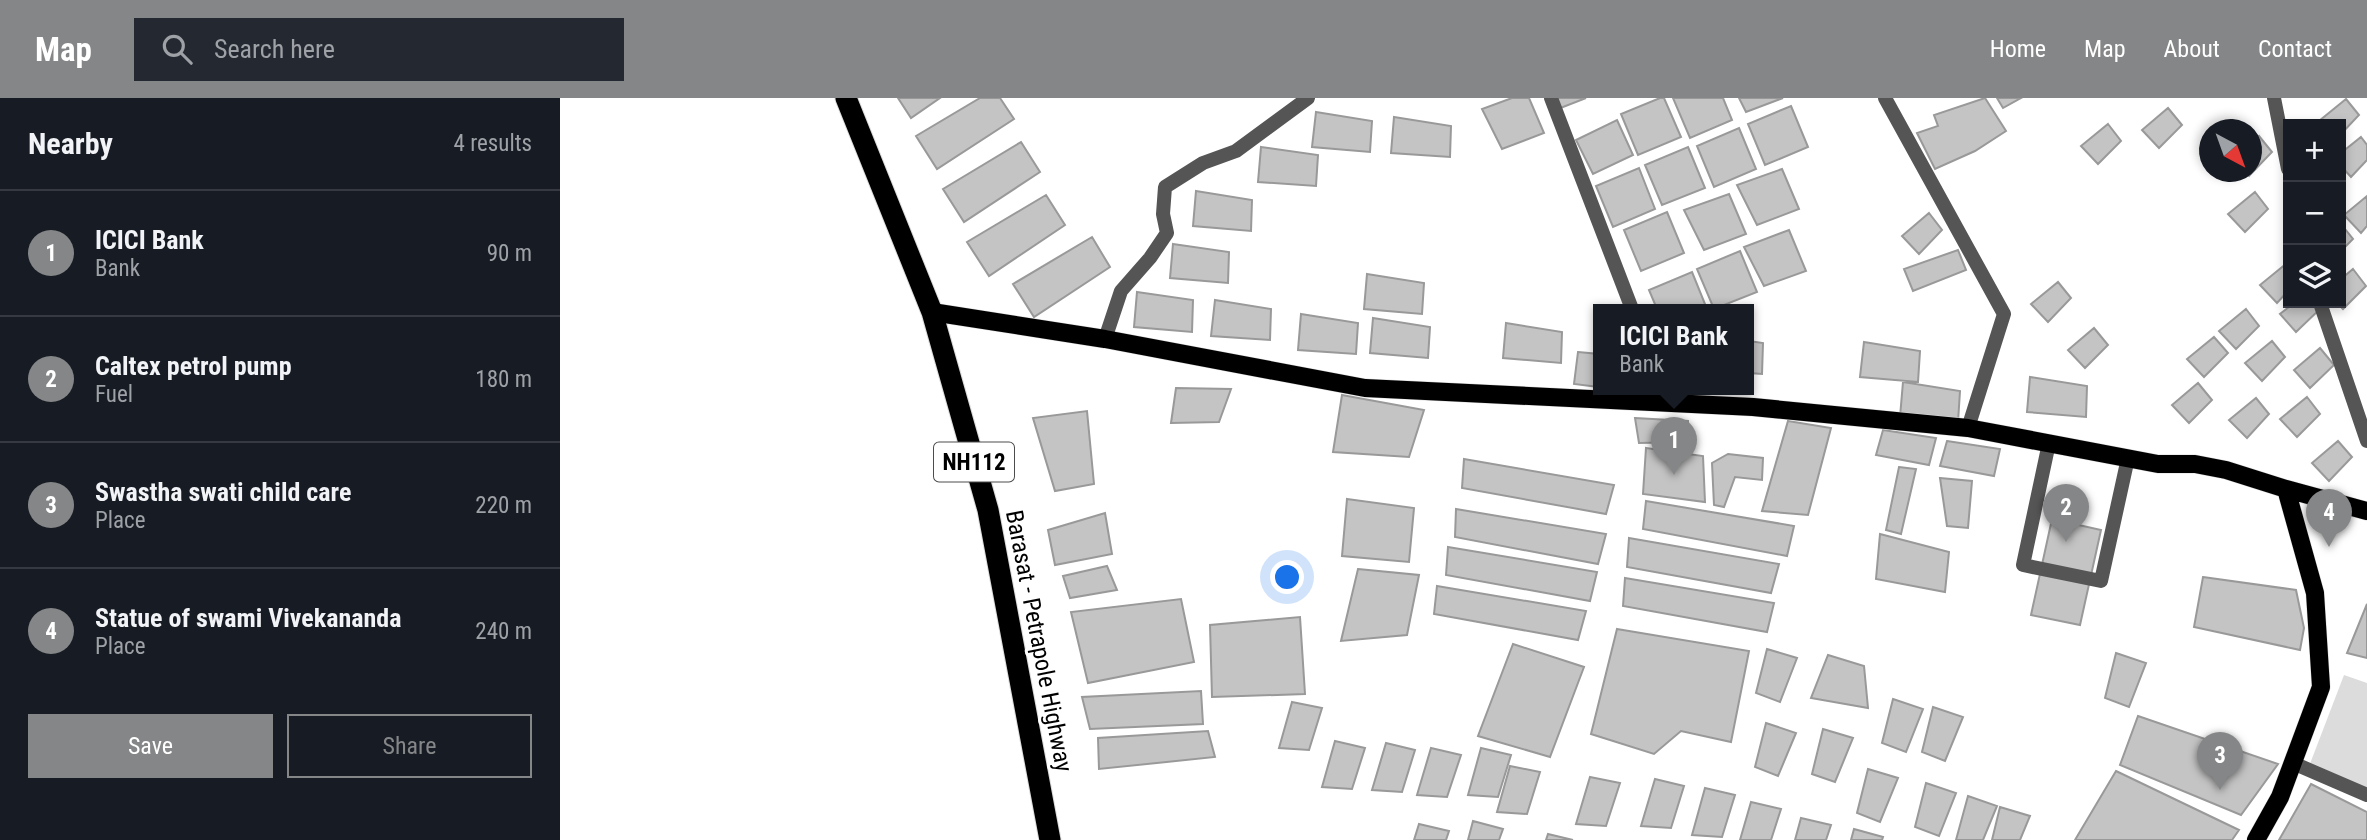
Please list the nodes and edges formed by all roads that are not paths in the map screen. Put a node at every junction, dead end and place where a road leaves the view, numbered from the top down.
1 (846, 98) edge
2 (1308, 98) edge
3 (1551, 98) edge
4 (1885, 98) edge
5 (2274, 98) edge
6 (2283, 144) edge
7 (1630, 304) edge
8 (2322, 308) edge
9 (932, 312) junction
10 (1105, 339) junction
11 (1593, 394) edge
12 (1628, 395) edge
13 (1665, 396) edge
14 (1968, 428) junction
15 (2367, 442) edge
16 (2049, 443) junction
17 (2128, 458) junction
18 (2286, 489) junction
19 (2367, 510) edge
20 (2293, 763) junction
21 (2367, 795) edge
22 (1050, 840) edge
23 (2256, 840) edge

1 - 9 highway, Barasat - Petrapole Highway / NH112
2 - 10 street
3 - 7 street
4 - 14 street
5 - 6 street
8 - 15 street
9 - 10 main road
9 - 22 highway, Barasat - Petrapole Highway / NH112
10 - 11 main road
12 - 13 main road
13 - 14 main road
14 - 16 main road
16 - 17 main road
16 - 17 street
17 - 18 main road
18 - 19 main road
18 - 20 main road
20 - 21 street
20 - 23 main road

